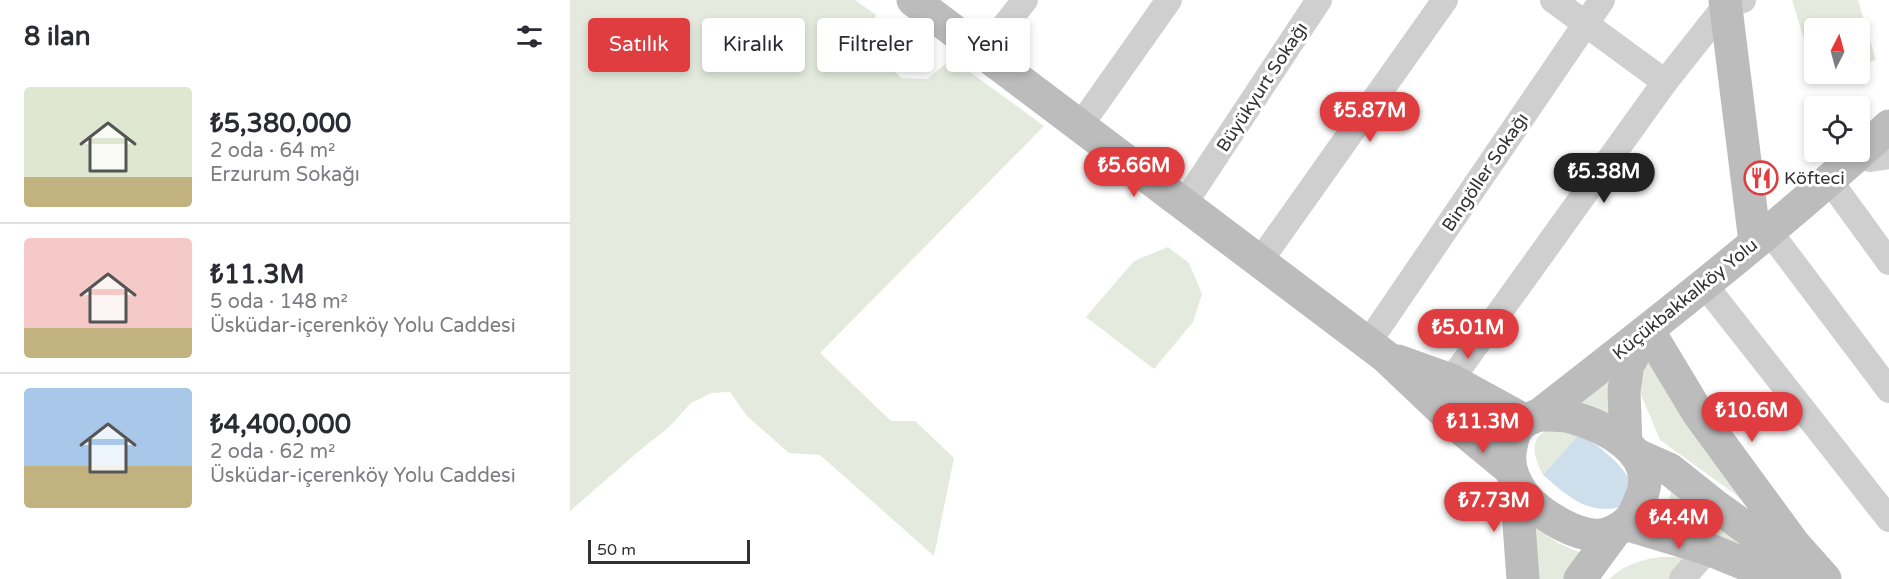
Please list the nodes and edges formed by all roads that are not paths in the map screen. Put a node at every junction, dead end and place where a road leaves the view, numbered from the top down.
1 (1025, 0) edge
2 (1169, 0) edge
3 (1319, 0) edge
4 (1445, 0) edge
5 (1553, 0) edge
6 (1602, 0) edge
7 (1732, 2) edge
8 (922, 3) edge
9 (1011, 18) edge
10 (946, 23) edge
11 (1586, 24) junction
12 (1008, 72) edge
13 (1665, 82) junction
14 (1080, 126) junction
15 (1889, 126) edge
16 (1883, 154) edge
17 (1830, 181) junction
18 (1184, 204) junction
19 (1762, 236) junction
20 (1260, 261) junction
21 (1889, 262) edge
22 (1704, 284) junction
23 (1648, 330) junction
24 (1377, 350) junction
25 (1451, 380) junction
26 (1889, 390) edge
27 (1531, 418) junction
28 (1631, 449) junction
29 (1513, 476) junction
30 (1889, 519) edge
31 (1620, 527) junction
32 (1708, 549) junction
33 (1774, 577) edge
34 (1523, 579) edge
35 (1581, 579) edge
36 (1682, 579) edge
37 (1816, 579) edge
38 (1825, 579) edge

1 - 9 street
2 - 14 street
3 - 18 street, Büyükyurt Sokağı
4 - 20 street
5 - 11 street
6 - 11 street, Bingöller Sokağı
7 - 13 street
7 - 19 main road
8 - 10 main road
11 - 13 street
11 - 24 street, Bingöller Sokağı
12 - 14 main road
13 - 25 street
14 - 18 main road
15 - 17 main road, Küçükbakkalköy Yolu
16 - 17 main road, Küçükbakkalköy Yolu
17 - 19 main road, Küçükbakkalköy Yolu
17 - 21 street
18 - 20 main road
19 - 22 main road, Küçükbakkalköy Yolu
19 - 26 street
20 - 24 main road
22 - 23 main road, Küçükbakkalköy Yolu
22 - 30 street
23 - 27 main road, Küçükbakkalköy Yolu
23 - 28 main road
23 - 38 main road
24 - 25 main road
24 - 29 main road
25 - 27 main road
27 - 28 main road
27 - 29 main road
28 - 31 main road
28 - 37 main road
29 - 31 main road
29 - 34 main road
31 - 32 main road
31 - 35 main road
32 - 33 main road
32 - 36 street

